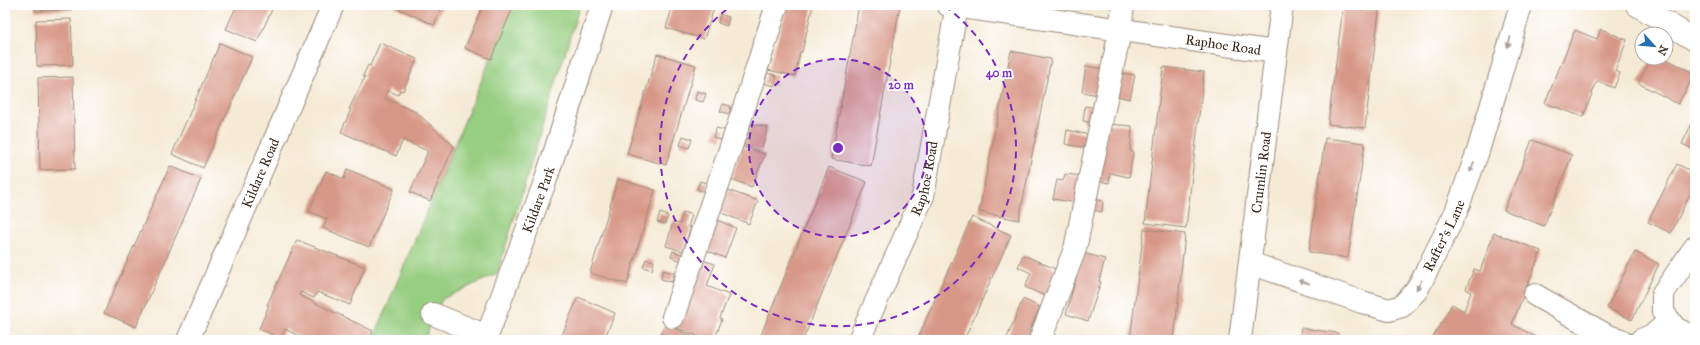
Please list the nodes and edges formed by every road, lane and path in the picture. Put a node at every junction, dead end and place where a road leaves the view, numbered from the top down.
1 (333, 5) edge
2 (602, 5) edge
3 (777, 5) edge
4 (1123, 5) edge
5 (1282, 5) edge
6 (1520, 5) edge
7 (1637, 5) edge
8 (954, 6) edge
9 (1120, 31) junction
10 (1695, 40) edge
11 (1275, 52) junction
12 (1695, 246) edge
13 (1250, 263) junction
14 (1535, 295) dead end
15 (433, 314) dead end
16 (673, 317) dead end
17 (1670, 321) junction
18 (1695, 338) edge
19 (188, 340) edge
20 (859, 340) edge
21 (1040, 340) edge
22 (1240, 340) edge
23 (1621, 340) edge
24 (1641, 340) edge

1 - 19 street, Kildare Road
2 - 15 street, Kildare Park
3 - 16 street
4 - 9 street
5 - 11 street, Crumlin Road
6 -> 13 street, Rafter's Lane
7 - 10 street
8 - 9 street, Raphoe Road
8 - 20 street, Raphoe Road
9 - 11 street, Raphoe Road
9 - 21 street
11 - 13 street, Crumlin Road
12 - 17 street
13 - 22 street, Crumlin Road
14 - 23 street
17 - 18 street
17 - 24 street

